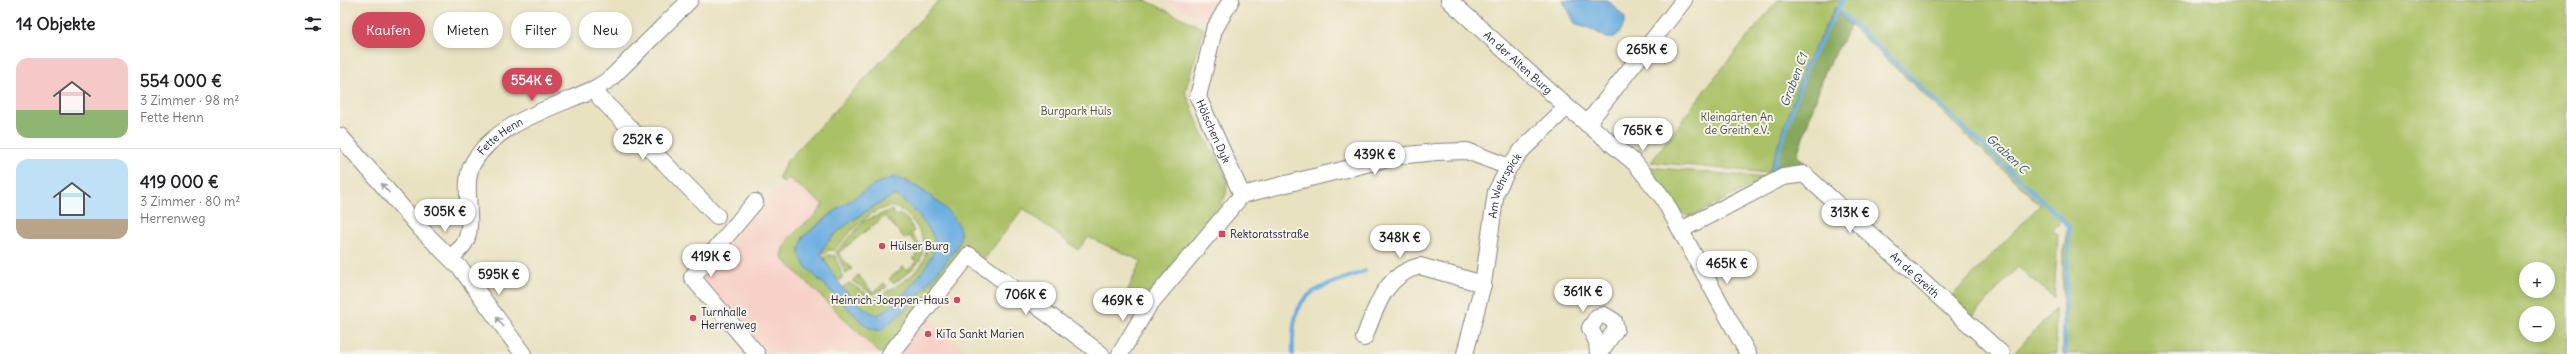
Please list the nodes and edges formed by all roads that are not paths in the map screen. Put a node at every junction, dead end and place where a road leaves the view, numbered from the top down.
1 (690, 0) edge
2 (1231, 0) edge
3 (1449, 0) edge
4 (1684, 0) edge
5 (596, 88) junction
6 (1567, 107) junction
7 (1587, 124) junction
8 (340, 136) edge
9 (1509, 167) junction
10 (1242, 194) junction
11 (755, 202) dead end
12 (716, 216) dead end
13 (1681, 230) junction
14 (451, 257) junction
15 (1484, 284) junction
16 (1364, 338) dead end
17 (523, 354) edge
18 (757, 354) edge
19 (890, 354) edge
20 (1101, 354) edge
21 (1120, 354) edge
22 (1465, 354) edge
23 (1748, 354) edge
24 (2002, 354) edge

1 - 5 street, Fette Henn
2 - 10 street, Hölschen Dyk
3 - 6 street, An der Alten Burg
4 - 7 street
5 - 12 street
5 - 14 street, Fette Henn
6 - 7 street, An der Alten Burg
6 - 9 street, Am Wehrspick
7 - 13 street, An der Alten Burg
14 -> 8 street
9 - 10 street
9 - 15 street, Am Wehrspick
10 - 21 street
11 - 18 street
13 - 23 street, An der Alten Burg
13 - 24 street, An de Greith
17 -> 14 street
15 - 16 street
15 - 22 street, Am Wehrspick
19 - 20 street

